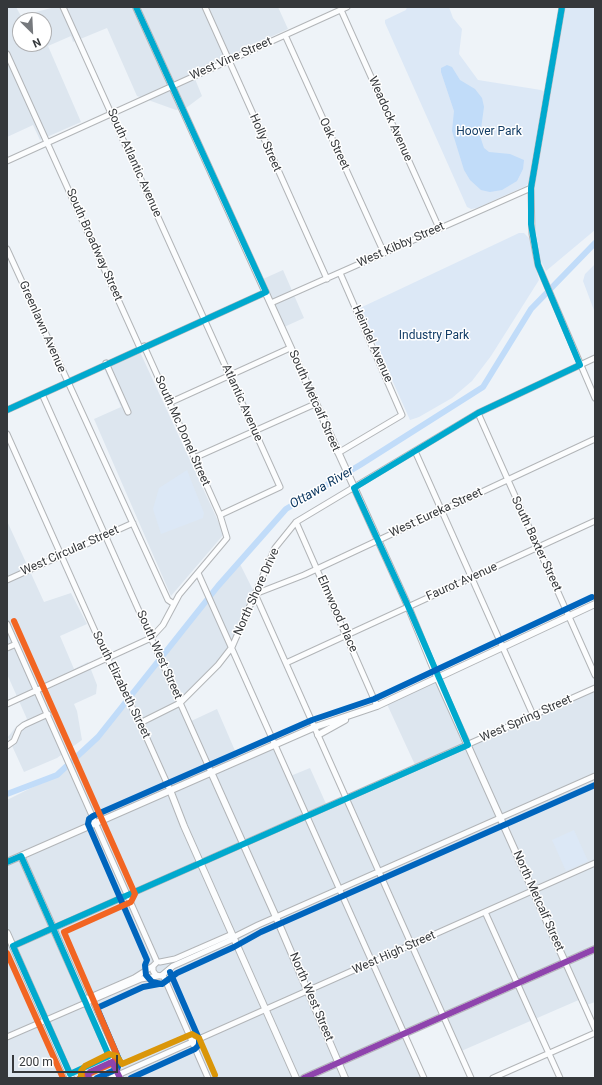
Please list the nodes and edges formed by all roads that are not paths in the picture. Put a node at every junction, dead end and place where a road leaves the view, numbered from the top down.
1 (63, 7) edge
2 (136, 7) edge
3 (205, 7) edge
4 (347, 7) edge
5 (562, 7) edge
6 (341, 10) junction
7 (284, 35) junction
8 (7, 54) edge
9 (228, 60) junction
10 (172, 86) junction
11 (111, 113) junction
12 (48, 143) junction
13 (7, 161) edge
14 (531, 188) junction
15 (439, 228) junction
16 (7, 249) edge
17 (384, 253) junction
18 (340, 273) junction
19 (327, 279) junction
20 (266, 292) junction
21 (271, 303) junction
22 (204, 319) junction
23 (142, 347) junction
24 (290, 348) junction
25 (595, 358) edge
26 (106, 363) junction
27 (580, 364) junction
28 (229, 376) junction
29 (67, 382) junction
30 (42, 394) junction
31 (595, 398) edge
32 (169, 403) junction
33 (315, 404) junction
34 (7, 410) edge
35 (128, 412) dead end
36 (478, 413) junction
37 (254, 431) junction
38 (7, 434) edge
39 (595, 439) edge
40 (414, 451) junction
41 (338, 454) junction
42 (194, 458) junction
43 (507, 480) junction
44 (354, 488) junction
45 (442, 510) junction
46 (220, 515) junction
47 (595, 521) edge
48 (296, 522) junction
49 (133, 523) junction
50 (105, 535) junction
51 (377, 540) junction
52 (538, 547) junction
53 (61, 555) junction
54 (316, 569) junction
55 (198, 573) junction
56 (471, 578) junction
57 (7, 580) edge
58 (255, 594) junction
59 (174, 604) junction
60 (595, 604) edge
61 (408, 606) junction
62 (569, 617) junction
63 (7, 624) edge
64 (346, 635) junction
65 (151, 638) junction
66 (16, 644) junction
67 (232, 647) junction
68 (502, 647) junction
69 (7, 648) edge
70 (107, 658) junction
71 (286, 663) junction
72 (595, 674) edge
73 (437, 677) junction
74 (595, 688) edge
75 (37, 690) junction
76 (180, 703) junction
77 (7, 704) edge
78 (377, 706) junction
79 (48, 714) junction
80 (533, 715) junction
81 (350, 716) junction
82 (140, 722) junction
83 (315, 727) junction
84 (318, 735) junction
85 (274, 745) junction
86 (468, 745) junction
87 (7, 746) edge
88 (211, 772) junction
89 (595, 776) edge
90 (170, 790) junction
91 (345, 798) junction
92 (306, 816) junction
93 (500, 818) junction
94 (96, 823) junction
95 (243, 844) junction
96 (21, 856) junction
97 (7, 862) edge
98 (201, 862) junction
99 (595, 863) edge
100 (378, 872) junction
101 (339, 889) junction
102 (534, 891) junction
103 (127, 895) junction
104 (485, 912) junction
105 (276, 917) junction
106 (53, 928) junction
107 (7, 933) edge
108 (234, 937) junction
109 (411, 945) junction
110 (13, 946) junction
111 (595, 949) edge
112 (372, 962) junction
113 (565, 962) junction
114 (157, 964) junction
115 (162, 975) junction
116 (518, 983) junction
117 (308, 991) junction
118 (87, 1005) junction
119 (266, 1009) junction
120 (443, 1016) junction
121 (46, 1020) junction
122 (595, 1029) edge
123 (595, 1033) edge
124 (404, 1034) junction
125 (7, 1037) edge
126 (192, 1042) junction
127 (548, 1053) junction
128 (338, 1063) junction
129 (119, 1076) edge
130 (72, 1078) edge
131 (111, 1078) edge
132 (208, 1078) edge
133 (296, 1078) edge
134 (304, 1078) edge
135 (345, 1078) edge
136 (424, 1078) edge
137 (471, 1078) edge
138 (493, 1078) edge
139 (560, 1078) edge

1 - 11 street, South Atlantic Avenue
2 - 10 main road, South Metcalf Street
3 - 9 street, Holly Street
4 - 6 street, West Vine Street
5 - 14 street
6 - 7 street, West Vine Street
6 - 15 street, Weadock Avenue
7 - 9 street, West Vine Street
7 - 17 street, Oak Street
8 - 12 street, South Broadway Street
9 - 10 street, West Vine Street
9 - 19 street, Holly Street
10 - 11 street, West Vine Street
10 - 20 main road, South Metcalf Street
11 - 12 street, West Vine Street
11 - 22 street, South Atlantic Avenue
12 - 13 street, West Vine Street
12 - 23 street, South Broadway Street
14 - 15 street, West Kibby Street
14 - 27 street
15 - 17 street, West Kibby Street
16 - 29 street, Greenlawn Avenue
17 - 18 street, West Kibby Street
18 - 19 street, West Kibby Street
18 - 41 street, Heindel Avenue
19 - 21 street, West Kibby Street
20 - 21 main road, South Metcalf Street
20 - 22 street
21 - 24 main road, South Metcalf Street
22 - 23 street
22 - 28 street, Atlantic Avenue
23 - 26 street
23 - 32 street, South Mc Donel Street
24 - 28 street
24 - 33 main road, South Metcalf Street
25 - 27 street, North Shore Drive
26 - 29 street
26 - 35 street
27 - 31 street
27 - 36 street, North Shore Drive
28 - 32 street
28 - 37 street, Atlantic Avenue
29 - 30 street
29 - 49 street, Greenlawn Avenue
30 - 34 street
30 - 50 street, South West Street
32 - 42 street, South Mc Donel Street
33 - 37 street
33 - 41 main road, South Metcalf Street
36 - 40 street, North Shore Drive
36 - 43 street, South Baxter Street
37 - 42 street
37 - 46 street, Atlantic Avenue
38 - 53 street, South Elizabeth Street
39 - 43 street, West Eureka Street
40 - 44 street, North Shore Drive
40 - 45 street
41 - 44 main road, South Metcalf Street
42 - 46 street, South Mc Donel Street
43 - 45 street, West Eureka Street
43 - 52 street, South Baxter Street
44 - 48 street, North Shore Drive
44 - 51 main road, South Metcalf Street
45 - 51 street, West Eureka Street
45 - 56 street
46 - 55 street, South Mc Donel Street
47 - 52 street, Faurot Avenue
48 - 54 street, Elmwood Place
48 - 58 street, North Shore Drive
49 - 50 street, West Circular Street
49 - 59 street, Greenlawn Avenue
50 - 53 street, West Circular Street
50 - 65 street, South West Street
51 - 54 street, West Eureka Street
51 - 61 main road, South Metcalf Street
52 - 56 street, Faurot Avenue
52 - 62 street, South Baxter Street
53 - 57 street, West Circular Street
53 - 70 street, South Elizabeth Street
54 - 58 street, West Eureka Street
54 - 64 street, Elmwood Place
55 - 59 street
55 - 67 street
56 - 61 street, Faurot Avenue
56 - 68 street
58 - 67 street, North Shore Drive
58 - 71 street
59 - 65 street
60 - 62 main road
61 - 64 street, Faurot Avenue
61 - 73 main road, South Metcalf Street
62 - 68 main road
62 - 72 street, South Baxter Street
63 - 66 street
64 - 71 street, Faurot Avenue
64 - 78 street, Elmwood Place
65 - 70 street
65 - 76 street, South West Street
66 - 69 street
66 - 75 street
67 - 76 street, North Shore Drive
67 - 85 street
68 - 73 main road
68 - 80 street
70 - 75 street
70 - 82 street, South Elizabeth Street
71 - 83 street
73 - 78 main road
73 - 86 main road, South Metcalf Street
74 - 80 street, West Spring Street
75 - 77 street
75 - 79 street
76 - 82 street, North Shore Drive
76 - 88 street, South West Street
78 - 81 main road
79 - 87 street
79 - 94 street
80 - 86 street, West Spring Street
81 - 83 main road
81 - 84 main road
82 - 90 street, South Elizabeth Street
83 - 84 street
83 - 85 main road
84 - 91 street
85 - 88 main road
85 - 92 street
86 - 91 street, West Spring Street
86 - 93 main road, South Metcalf Street
88 - 90 main road
88 - 95 main road, South West Street
89 - 93 street
90 - 94 main road
90 - 98 main road, South Elizabeth Street
91 - 92 street, West Spring Street
91 - 100 street
92 - 95 street, West Spring Street
92 - 101 street
93 - 100 street
93 - 102 main road, North Metcalf Street
94 - 96 main road
94 - 103 street
95 - 98 street, West Spring Street
95 - 105 main road, South West Street
96 - 97 main road
96 - 106 main road
98 - 103 street, West Spring Street
98 - 108 main road, South Elizabeth Street
99 - 102 street, West High Street
100 - 101 street
100 - 109 street
101 - 105 street
101 - 112 street
102 - 104 street, West High Street
102 - 113 main road, North Metcalf Street
103 - 106 street, West Spring Street
103 - 114 street
104 - 109 street, West High Street
104 - 116 street
105 - 108 street
105 - 117 main road, North West Street
106 - 110 street, West Spring Street
106 - 118 main road
107 - 110 main road
108 - 114 street
108 - 115 street
108 - 119 main road, South Elizabeth Street
109 - 112 street, West High Street
109 - 120 street
110 - 121 main road
111 - 113 main road
112 - 117 street, West High Street
112 - 124 street
113 - 116 main road
113 - 122 street, North Metcalf Street
114 - 115 street
114 - 115 street
114 - 118 street
115 - 118 street
115 - 126 street
116 - 120 main road
116 - 127 street
117 - 119 street, West High Street
117 - 128 main road, North West Street
118 - 121 street
118 - 129 main road
119 - 126 street, West High Street
119 - 133 main road, South Elizabeth Street
120 - 124 main road
120 - 137 street
121 - 125 street
121 - 130 main road
123 - 127 street
124 - 128 main road
124 - 136 street
126 - 129 street, West High Street
126 - 132 street
127 - 138 street
127 - 139 street
128 - 134 main road
128 - 135 main road, North West Street
129 - 131 street, West High Street

